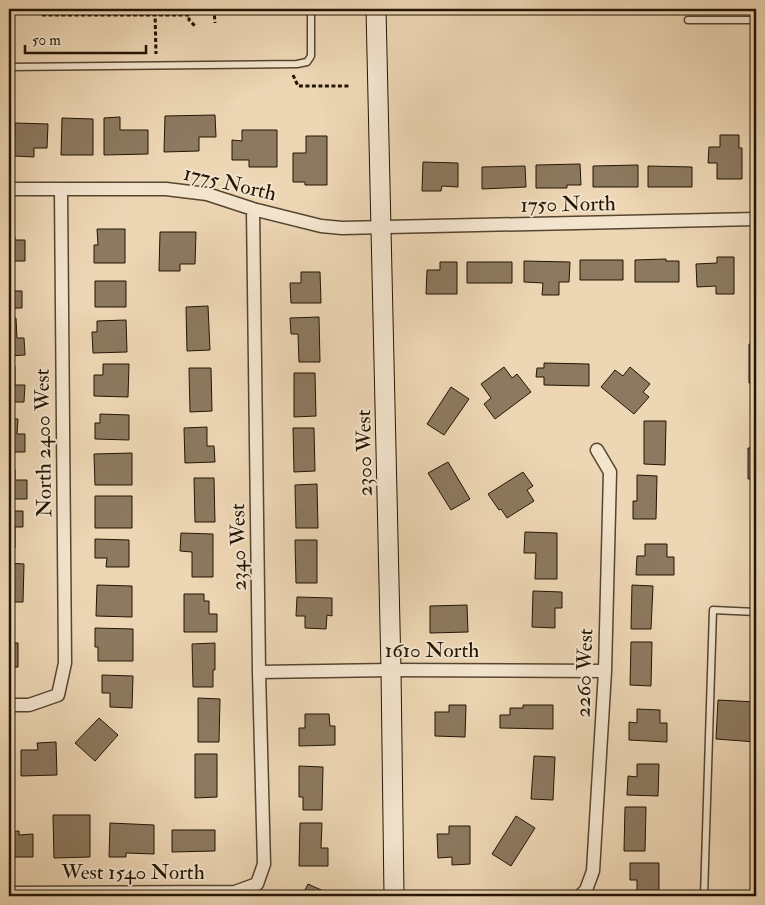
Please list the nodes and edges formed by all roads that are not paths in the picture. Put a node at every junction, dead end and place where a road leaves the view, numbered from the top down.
1 (311, 9) edge
2 (376, 9) edge
3 (688, 20) dead end
4 (756, 20) edge
5 (9, 67) edge
6 (9, 189) edge
7 (61, 190) junction
8 (253, 208) junction
9 (756, 219) edge
10 (381, 228) junction
11 (597, 450) dead end
12 (756, 612) edge
13 (392, 670) junction
14 (605, 671) junction
15 (260, 672) junction
16 (9, 705) edge
17 (257, 884) joint
18 (9, 892) edge
19 (394, 896) edge
20 (580, 896) edge
21 (704, 896) edge

1 - 5 lane
2 - 10 main road, 2300 West
3 - 4 lane
6 - 7 street, 1775 North
7 - 8 street, 1775 North
7 - 16 street, North 2400 West
8 - 10 street, 1775 North
8 - 15 street, 2340 West
9 - 10 street, 1750 North
10 - 13 main road, 2300 West
11 - 14 street, 2260 West
12 - 21 lane
13 - 14 street, 1610 North
13 - 15 street, 1610 North
13 - 19 main road, 2300 West
14 - 20 street, 2260 West
15 - 17 street, 2340 West
17 - 18 street, West 1540 North

